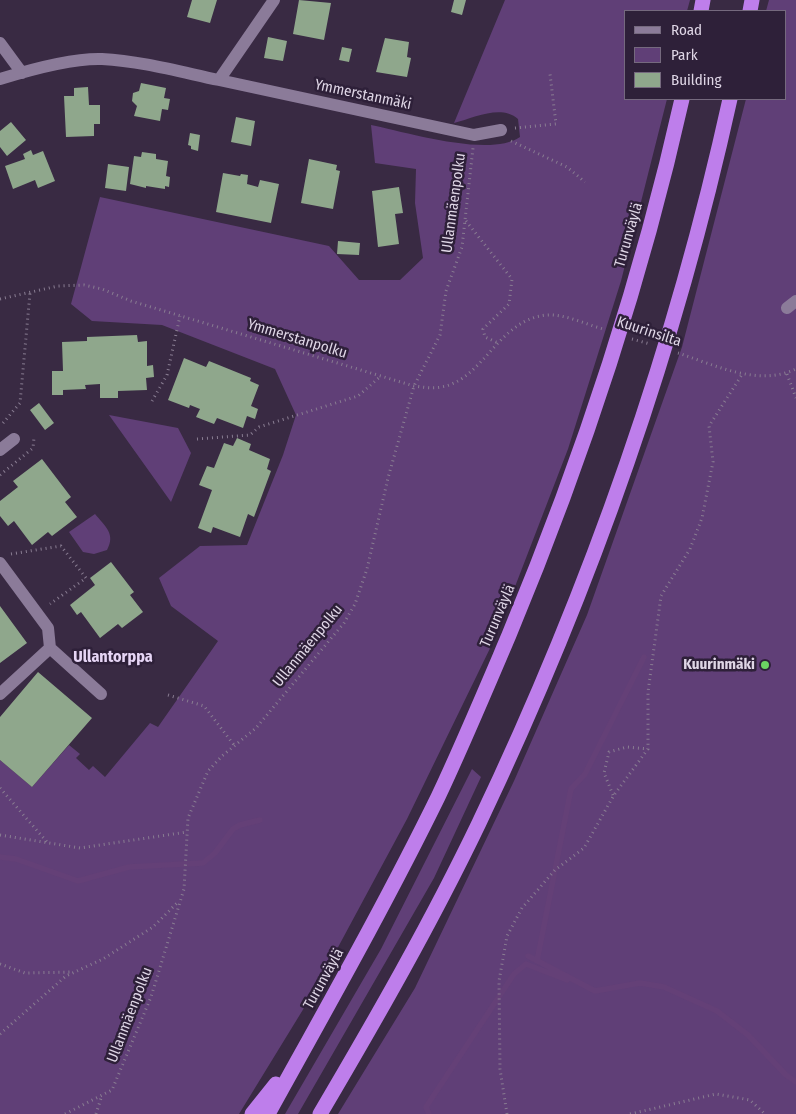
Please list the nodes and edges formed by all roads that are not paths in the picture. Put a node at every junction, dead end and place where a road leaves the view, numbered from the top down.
1 (274, 0) edge
2 (0, 43) edge
3 (22, 73) junction
4 (0, 80) edge
5 (219, 80) junction
6 (682, 100) edge
7 (730, 100) edge
8 (501, 130) road end
9 (14, 439) dead end
10 (0, 450) edge
11 (4, 558) edge
12 (50, 648) junction
13 (0, 694) edge
14 (101, 694) dead end
15 (305, 1048) junction
16 (252, 1114) edge
17 (268, 1114) edge
18 (320, 1114) edge

1 - 5 street
2 - 3 street
3 - 4 street, Ymmerstanmäki
3 - 5 street, Ymmerstanmäki
5 - 8 street, Ymmerstanmäki
6 - 15 highway, Turunväylä
7 - 18 highway
9 - 10 street
11 - 12 street
12 - 13 street
12 - 14 street
15 - 16 highway
15 - 17 highway, Turunväylä

